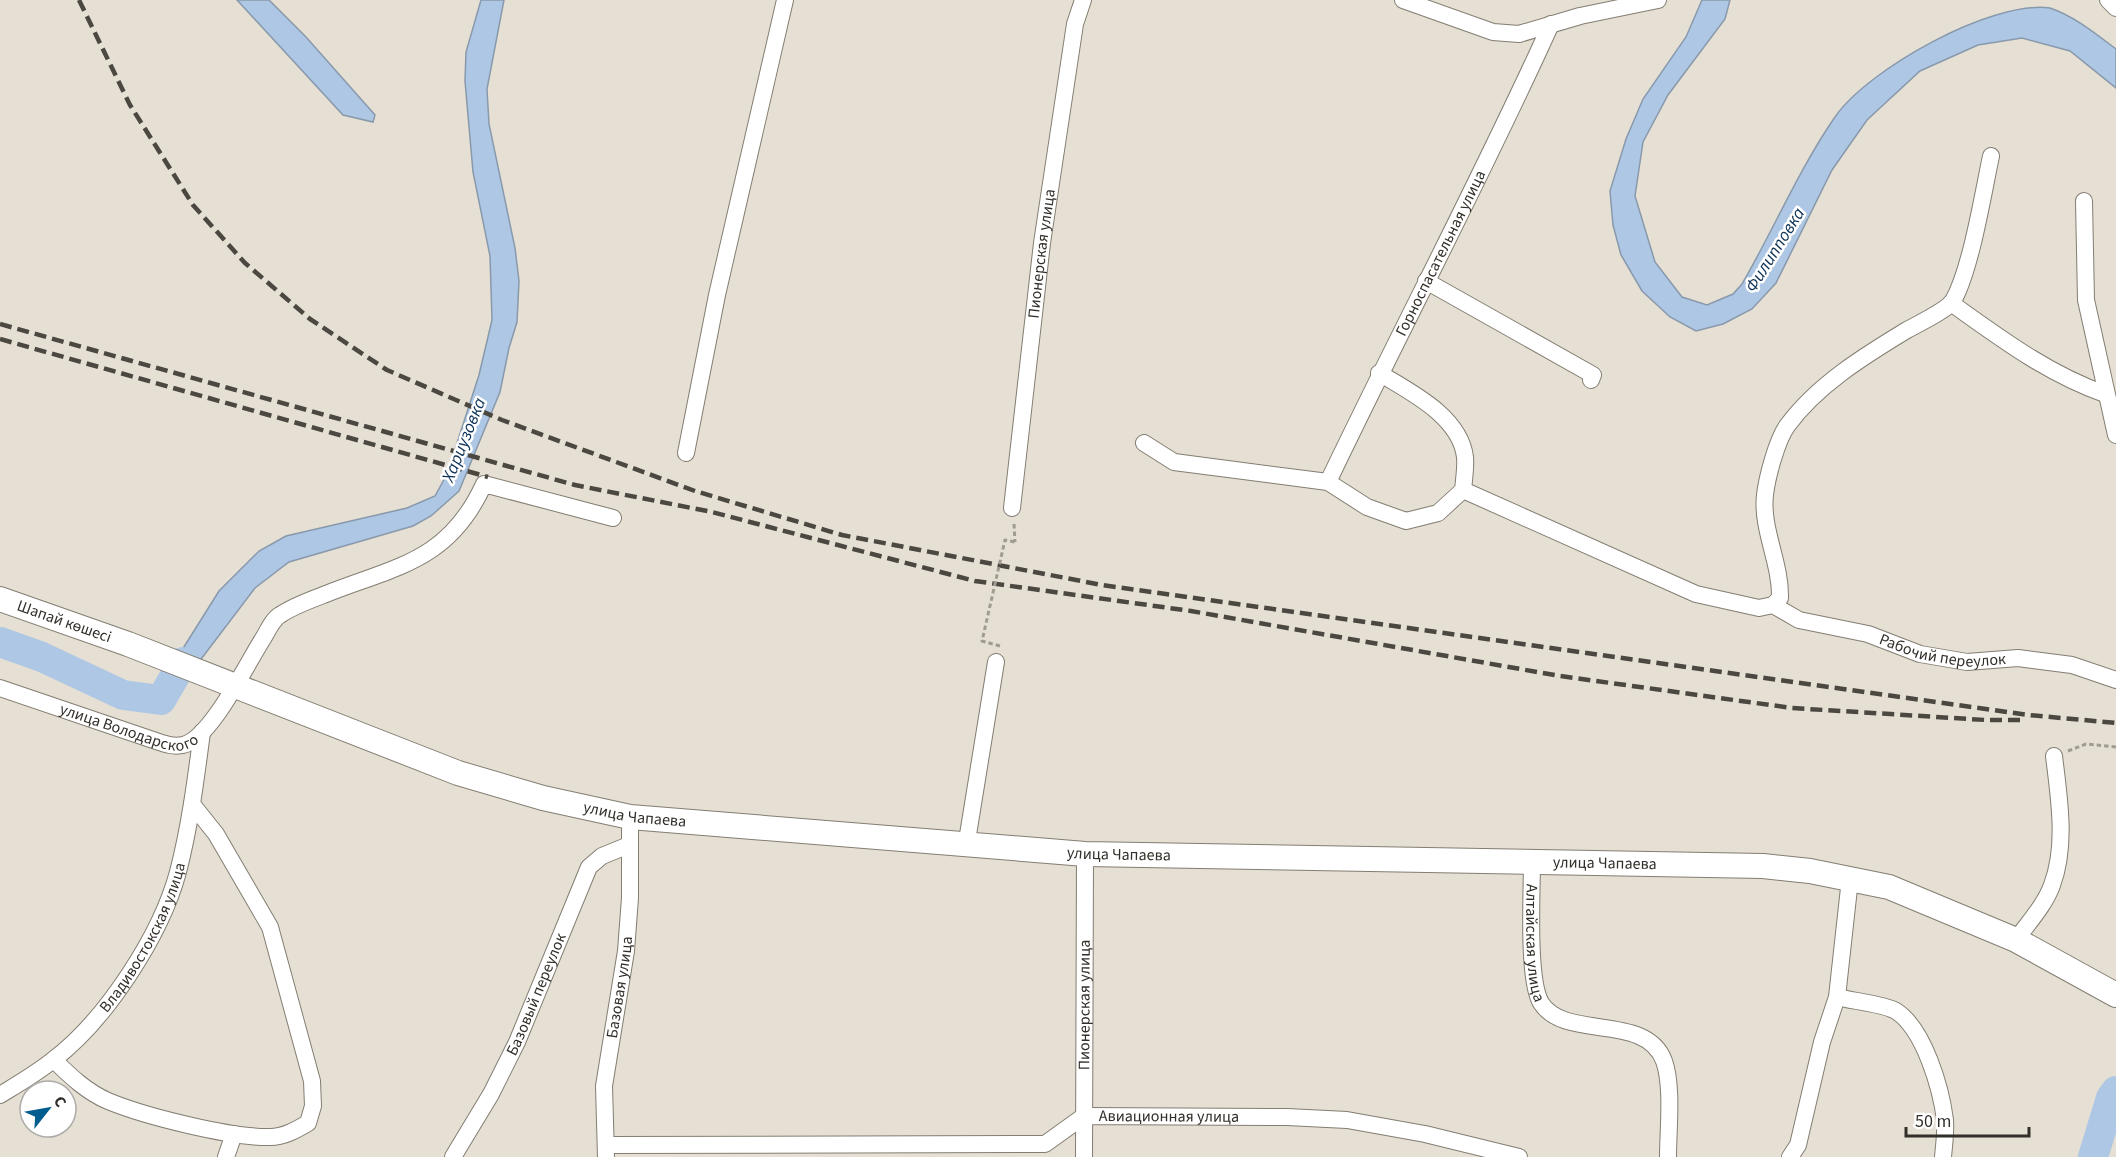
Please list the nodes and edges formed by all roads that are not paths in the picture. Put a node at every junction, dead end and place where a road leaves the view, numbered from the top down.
1 (785, 0) edge
2 (1083, 0) edge
3 (1403, 0) edge
4 (1658, 0) edge
5 (2108, 0) edge
6 (1451, 8) edge
7 (2116, 8) edge
8 (1551, 24) junction
9 (1991, 156) dead end
10 (2084, 201) dead end
11 (1426, 281) junction
12 (1951, 303) junction
13 (1379, 373) junction
14 (1591, 380) dead end
15 (2105, 394) junction
16 (2116, 435) edge
17 (1144, 443) dead end
18 (686, 453) dead end
19 (1328, 482) junction
20 (1463, 490) junction
21 (1012, 507) dead end
22 (613, 518) dead end
23 (0, 599) edge
24 (1773, 605) junction
25 (128, 644) joint
26 (998, 654) road end
27 (2116, 680) edge
28 (237, 686) junction
29 (0, 688) edge
30 (202, 732) junction
31 (2054, 756) road end
32 (192, 804) junction
33 (630, 817) junction
34 (629, 845) junction
35 (966, 847) junction
36 (1085, 854) junction
37 (1532, 861) junction
38 (1850, 879) junction
39 (2016, 940) junction
40 (2109, 991) edge
41 (1837, 997) junction
42 (54, 1060) junction
43 (0, 1095) edge
44 (1084, 1116) junction
45 (234, 1134) junction
46 (606, 1151) edge
47 (853, 1151) edge
48 (226, 1157) edge
49 (453, 1157) edge
50 (1084, 1157) edge
51 (1519, 1157) edge
52 (1668, 1157) edge
53 (1790, 1157) edge
54 (1943, 1157) edge

1 - 18 street
2 - 21 street, Пионерская улица
3 - 6 street
4 - 8 street
5 - 7 street
6 - 8 street
8 - 11 street, Горноспасательная улица
9 - 12 street
10 - 15 street
11 - 13 street, Горноспасательная улица
11 - 14 street
12 - 15 street
12 - 24 street
13 - 19 street, Горноспасательная улица
13 - 20 street
15 - 16 street
17 - 19 street
19 - 20 street
20 - 24 street
22 - 28 street, улица Володарского
23 - 25 street, Шапай көшесі
24 - 27 street, Рабочий переулок
25 - 28 street, улица Чапаева
26 - 35 street
28 - 30 street, улица Володарского
28 - 33 street, улица Чапаева
29 - 30 street, улица Володарского
30 - 32 street, Владивостокская улица
31 - 39 street
32 - 42 street, Владивостокская улица
32 - 45 street
33 - 34 street, Базовая улица
33 - 35 street, улица Чапаева
34 - 46 street, Базовая улица
34 - 49 street, Базовый переулок
35 - 36 street, улица Чапаева
36 - 37 street, улица Чапаева
36 - 44 street, Пионерская улица
37 - 38 street, улица Чапаева
37 - 52 street, Алтайская улица
38 - 39 street, улица Чапаева
38 - 41 street
39 - 40 street, улица Чапаева
41 - 53 street
41 - 54 street
42 - 43 street, Владивостокская улица
42 - 45 street
44 - 47 street, Авиационная улица
44 - 50 street, Пионерская улица
44 - 51 street, Авиационная улица
45 - 48 street
46 - 47 street, Авиационная улица

